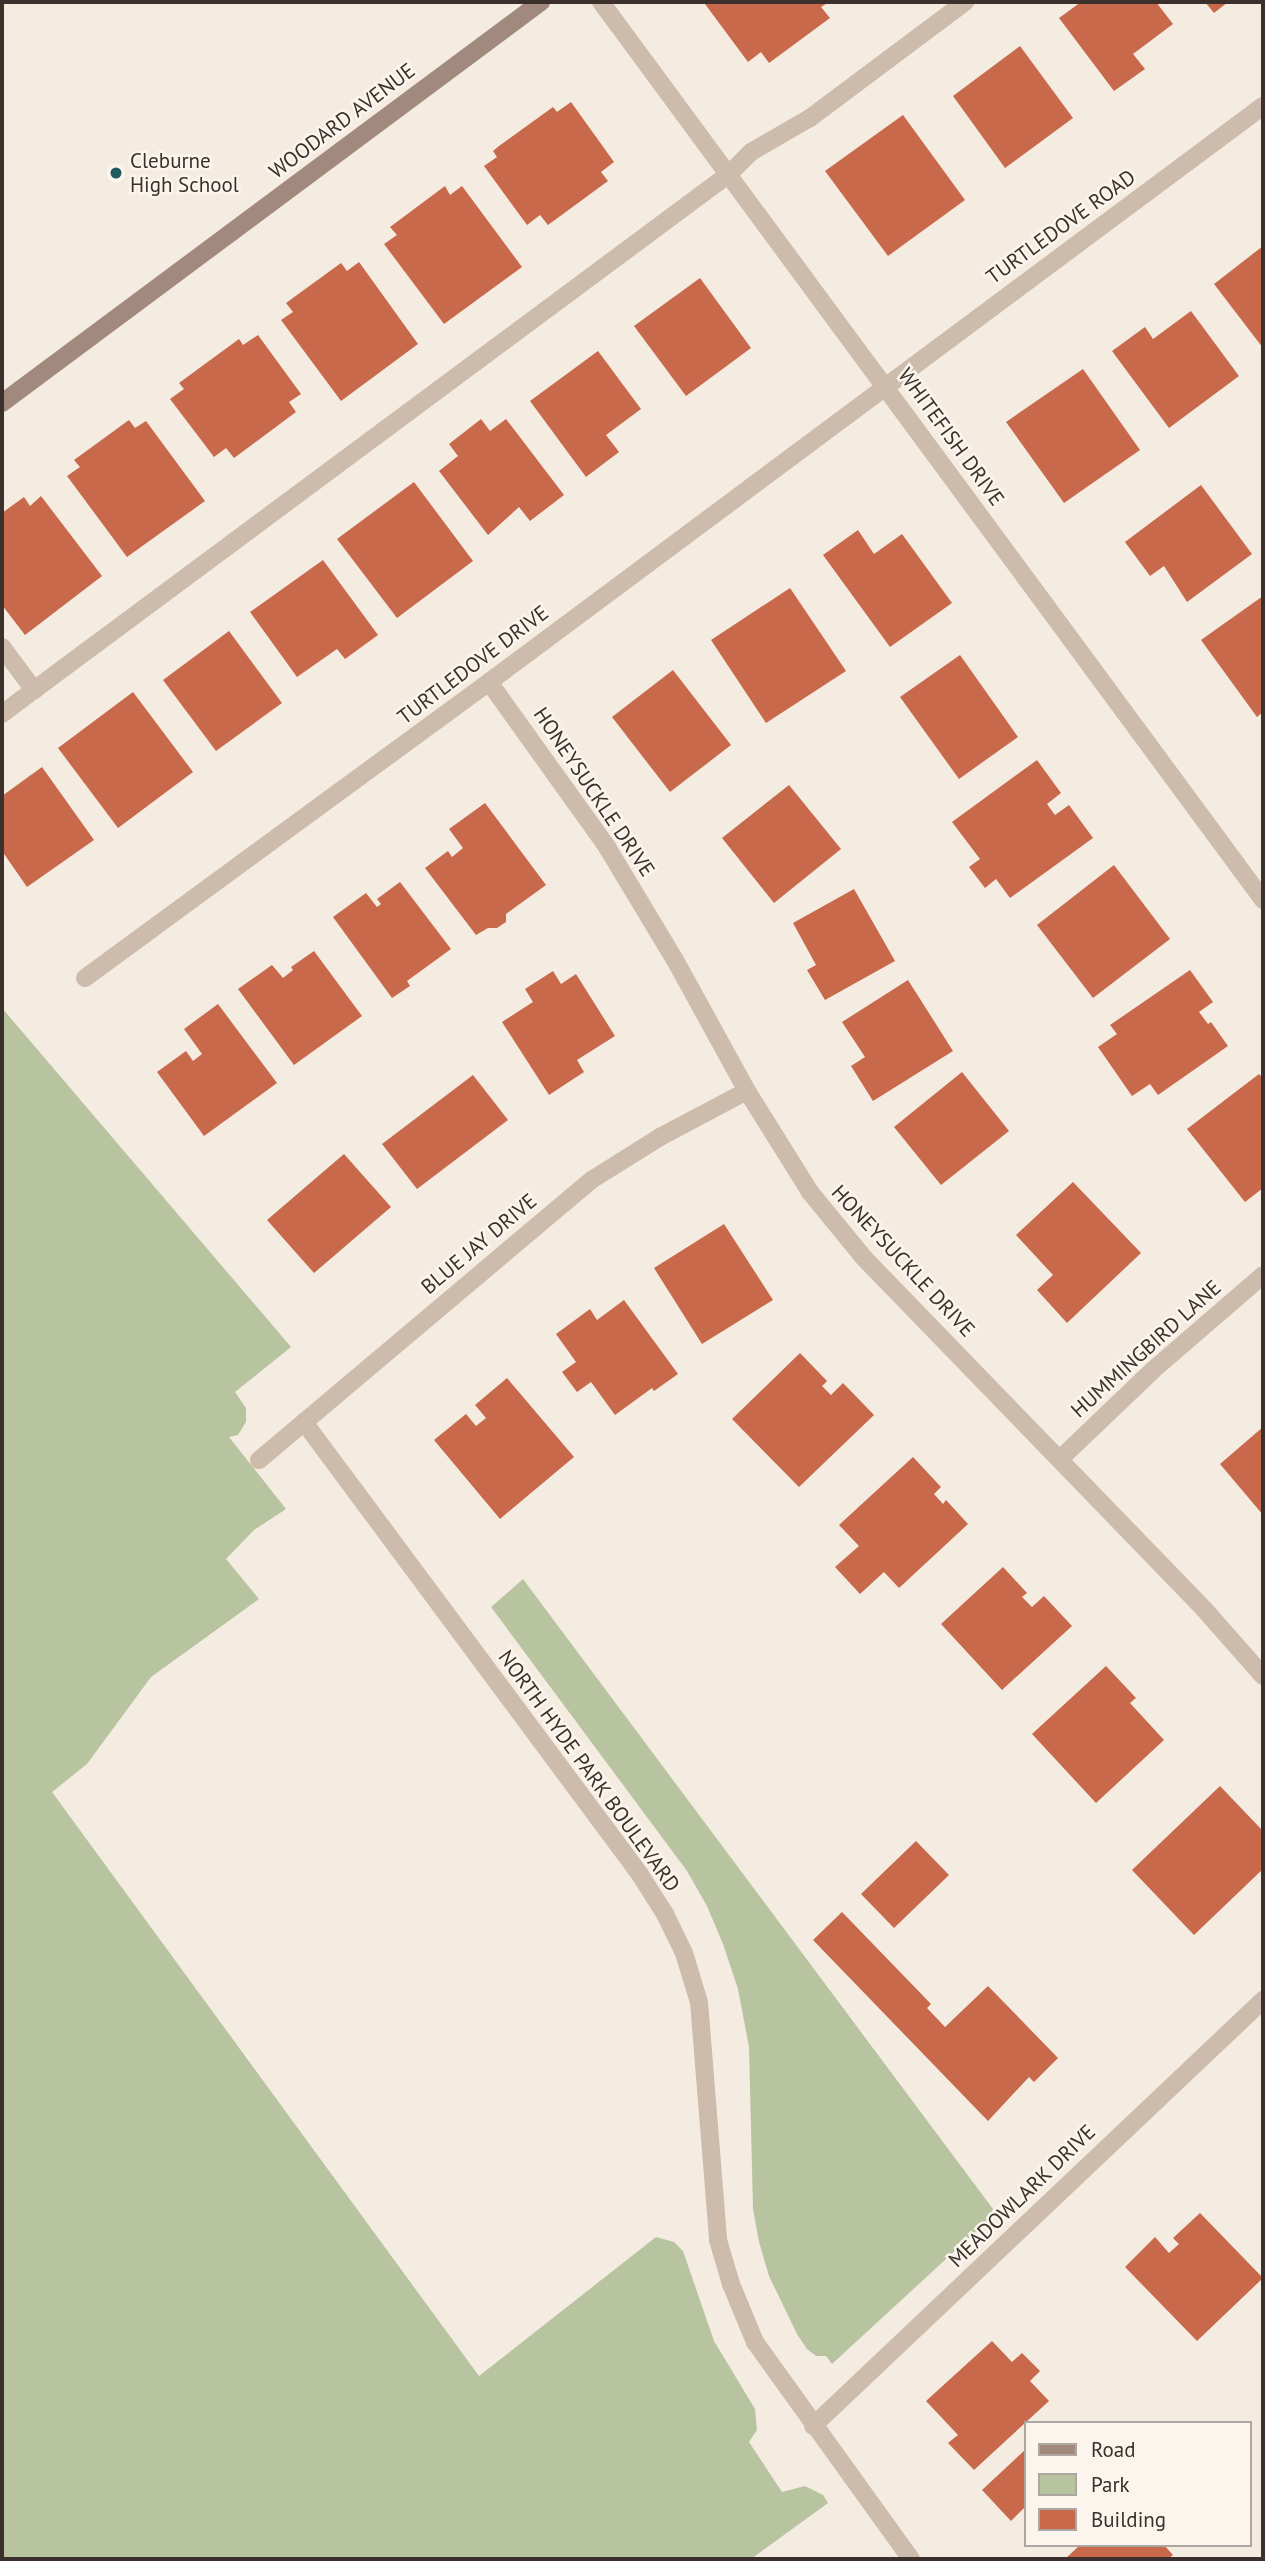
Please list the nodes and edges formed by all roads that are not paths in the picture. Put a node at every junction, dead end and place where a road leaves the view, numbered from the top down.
1 (541, 2) edge
2 (601, 2) edge
3 (965, 2) edge
4 (1263, 106) edge
5 (729, 174) junction
6 (885, 385) junction
7 (2, 403) edge
8 (2, 647) edge
9 (489, 681) junction
10 (34, 690) junction
11 (2, 714) edge
12 (1263, 900) edge
13 (85, 978) dead end
14 (747, 1091) junction
15 (1263, 1275) edge
16 (304, 1422) junction
17 (1060, 1458) junction
18 (259, 1460) dead end
19 (1263, 1676) edge
20 (1263, 2000) edge
21 (813, 2426) junction
22 (911, 2559) edge

1 - 7 street, WOODARD AVENUE
2 - 5 street, WHITEFISH DRIVE
3 - 5 street
4 - 6 street, TURTLEDOVE ROAD
5 - 6 street, WHITEFISH DRIVE
5 - 10 street
6 - 9 street, TURTLEDOVE DRIVE
6 - 12 street, WHITEFISH DRIVE
8 - 10 street
9 - 13 street, TURTLEDOVE DRIVE
9 - 14 street, HONEYSUCKLE DRIVE
10 - 11 street
14 - 16 street, BLUE JAY DRIVE
14 - 17 street, HONEYSUCKLE DRIVE
15 - 17 street, HUMMINGBIRD LANE
16 - 18 street, BLUE JAY DRIVE
16 - 21 street, NORTH HYDE PARK BOULEVARD
17 - 19 street, HONEYSUCKLE DRIVE
20 - 21 street, MEADOWLARK DRIVE
21 - 22 street, NORTH HYDE PARK BOULEVARD

